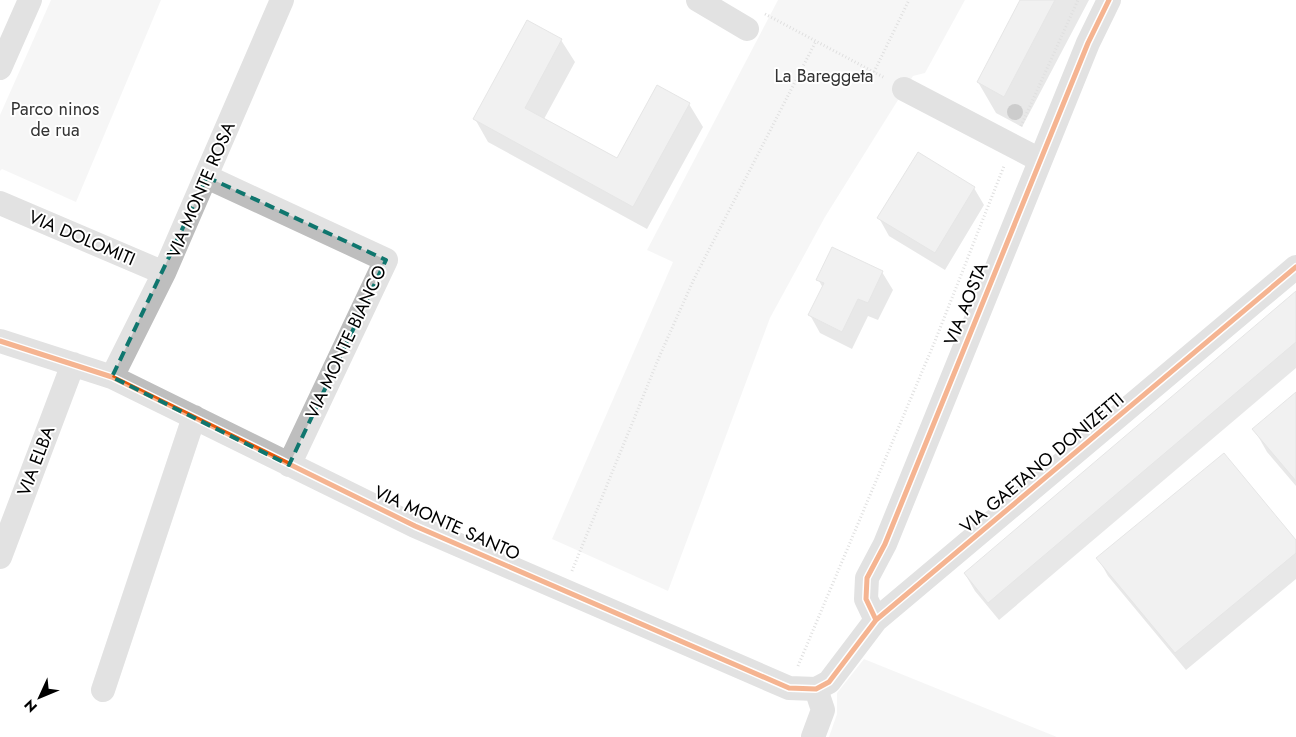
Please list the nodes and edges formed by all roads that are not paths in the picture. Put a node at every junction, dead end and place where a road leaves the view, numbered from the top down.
1 (30, 0) edge
2 (282, 0) edge
3 (698, 0) edge
4 (1109, 0) edge
5 (748, 29) road end
6 (0, 68) edge
7 (904, 89) road end
8 (1040, 160) junction
9 (207, 176) junction
10 (0, 203) edge
11 (1296, 267) edge
12 (164, 273) junction
13 (0, 341) edge
14 (73, 364) junction
15 (112, 377) junction
16 (194, 417) junction
17 (289, 465) junction
18 (0, 558) edge
19 (876, 620) junction
20 (816, 689) junction
21 (103, 690) dead end
22 (813, 737) edge

1 - 6 street
2 - 9 street, VIA MONTE ROSA
3 - 5 street
4 - 8 street, VIA AOSTA
7 - 8 street
8 - 19 street, VIA AOSTA
9 - 12 street, VIA MONTE ROSA
9 - 17 street, VIA MONTE BIANCO
10 - 12 street, VIA DOLOMITI
11 - 19 street, VIA GAETANO DONIZETTI
12 - 15 street, VIA MONTE ROSA
13 - 14 street, VIA MONTE SANTO
14 - 15 street, VIA MONTE SANTO
14 - 18 street, VIA ELBA
15 - 16 street, VIA MONTE SANTO
16 - 17 street, VIA MONTE SANTO
16 - 21 street
17 - 20 street, VIA MONTE SANTO
19 - 20 street, VIA GAETANO DONIZETTI
20 - 22 street

